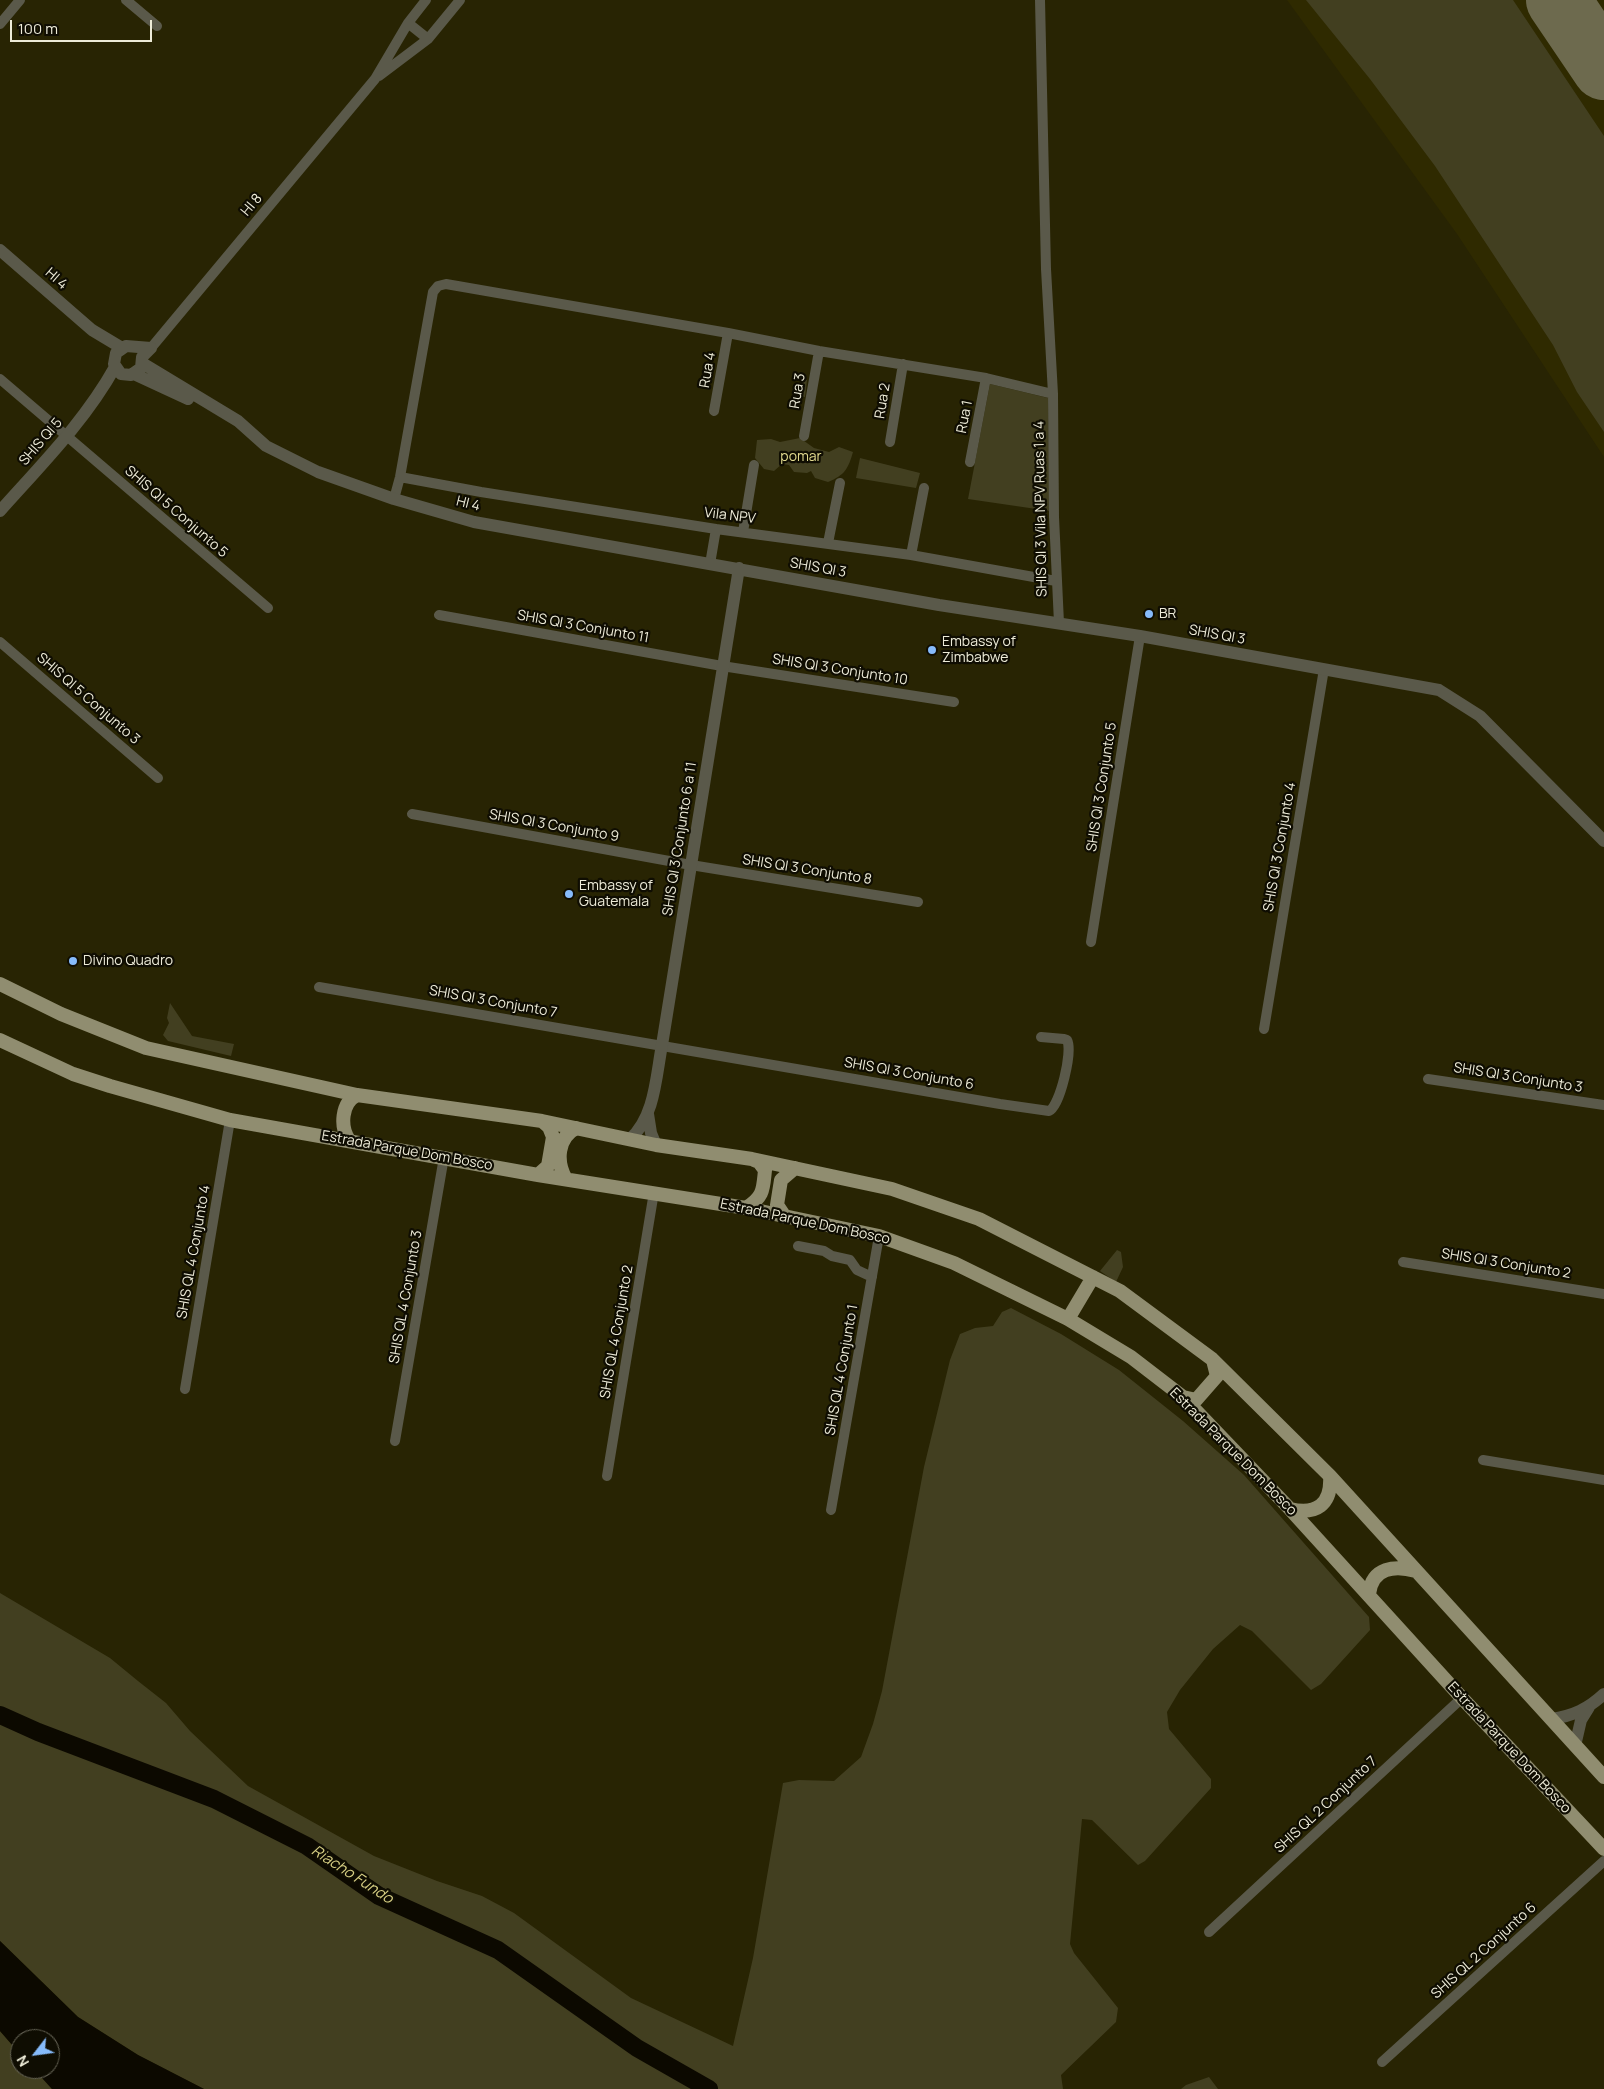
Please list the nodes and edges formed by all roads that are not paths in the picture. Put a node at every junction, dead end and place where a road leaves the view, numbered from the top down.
1 (20, 0) edge
2 (126, 0) edge
3 (426, 0) edge
4 (460, 0) edge
5 (1040, 0) edge
6 (408, 23) junction
7 (0, 24) edge
8 (157, 26) dead end
9 (428, 40) junction
10 (375, 79) junction
11 (0, 250) edge
12 (728, 333) junction
13 (151, 348) junction
14 (819, 351) junction
15 (142, 363) junction
16 (122, 364) junction
17 (903, 364) junction
18 (986, 378) junction
19 (0, 379) edge
20 (1052, 394) junction
21 (714, 412) dead end
22 (238, 421) junction
23 (66, 436) junction
24 (804, 436) dead end
25 (890, 442) dead end
26 (970, 462) dead end
27 (754, 465) dead end
28 (400, 477) junction
29 (840, 483) dead end
30 (924, 488) dead end
31 (394, 499) junction
32 (0, 511) edge
33 (716, 529) junction
34 (743, 532) junction
35 (828, 543) junction
36 (911, 555) junction
37 (710, 564) junction
38 (739, 568) junction
39 (1056, 580) junction
40 (268, 608) dead end
41 (439, 615) dead end
42 (1058, 624) junction
43 (1140, 636) junction
44 (0, 642) edge
45 (722, 666) junction
46 (1324, 669) junction
47 (954, 702) dead end
48 (158, 778) dead end
49 (412, 814) dead end
50 (1604, 842) edge
51 (691, 865) junction
52 (918, 902) dead end
53 (1091, 942) dead end
54 (0, 984) edge
55 (319, 987) dead end
56 (1264, 1029) dead end
57 (1041, 1037) dead end
58 (0, 1040) edge
59 (662, 1045) junction
60 (1428, 1078) dead end
61 (336, 1090) junction
62 (358, 1095) junction
63 (1604, 1106) edge
64 (648, 1114) junction
65 (230, 1120) junction
66 (542, 1121) junction
67 (576, 1128) junction
68 (327, 1136) junction
69 (349, 1140) junction
70 (630, 1140) junction
71 (656, 1145) junction
72 (444, 1156) junction
73 (752, 1159) junction
74 (795, 1168) junction
75 (538, 1174) junction
76 (566, 1179) junction
77 (654, 1192) junction
78 (746, 1208) junction
79 (785, 1217) junction
80 (879, 1236) junction
81 (798, 1246) dead end
82 (1403, 1262) dead end
83 (872, 1277) junction
84 (1093, 1277) junction
85 (1604, 1294) edge
86 (1068, 1318) junction
87 (1212, 1358) junction
88 (185, 1389) dead end
89 (1184, 1397) junction
90 (395, 1441) dead end
91 (1482, 1460) dead end
92 (607, 1476) dead end
93 (1330, 1476) junction
94 (1604, 1480) edge
95 (1353, 1502) junction
96 (1290, 1509) junction
97 (831, 1510) dead end
98 (1314, 1536) junction
99 (1416, 1571) junction
100 (1369, 1594) junction
101 (1604, 1694) edge
102 (1462, 1698) junction
103 (1589, 1707) junction
104 (1551, 1719) junction
105 (1575, 1746) junction
106 (1604, 1777) edge
107 (1604, 1849) edge
108 (1604, 1861) edge
109 (1209, 1932) dead end
110 (1382, 2062) dead end

1 - 7 street
2 - 8 street
3 - 6 street, HI 8
4 - 9 street, HI 8
5 - 20 street, SHIS QI 3 Vila NPV Ruas 1 a 4
6 - 9 street
6 - 10 street, HI 8
9 - 10 street, HI 8
10 - 13 street, HI 8
11 - 16 street, HI 4
12 - 14 street
12 - 21 street, Rua 4
12 - 28 street
13 - 15 street, SHIS QI 5
13 - 16 street
14 - 17 street
14 - 24 street, Rua 3
15 - 16 street, SHIS QI 5
15 - 22 street, HI 4
16 - 22 street, HI 4
16 - 23 street, SHIS QI 5
17 - 18 street
17 - 25 street, Rua 2
18 - 20 street
18 - 26 street, Rua 1
19 - 23 street, SHIS QI 5 Conjunto 5
20 - 39 street, SHIS QI 3 Vila NPV Ruas 1 a 4
22 - 31 street, HI 4
23 - 32 street, SHIS QI 5
23 - 40 street, SHIS QI 5 Conjunto 5
27 - 34 street
28 - 31 street
28 - 33 street, Vila NPV
29 - 35 street
30 - 36 street
31 - 37 street, HI 4
33 - 34 street, Vila NPV
33 - 37 street
34 - 35 street, Vila NPV
35 - 36 street, Vila NPV
36 - 39 street, Vila NPV
37 - 38 street, SHIS QI 3
38 - 42 street, SHIS QI 3
38 - 45 street, SHIS QI 3 Conjunto 6 a 11
39 - 42 street, SHIS QI 3 Vila NPV Ruas 1 a 4
41 - 45 street, SHIS QI 3 Conjunto 11
42 - 43 street, SHIS QI 3
43 - 46 street, SHIS QI 3
43 - 53 street, SHIS QI 3 Conjunto 5
44 - 48 street, SHIS QI 5 Conjunto 3
45 - 47 street, SHIS QI 3 Conjunto 10
45 - 51 street, SHIS QI 3 Conjunto 6 a 11
46 - 50 street, SHIS QI 3
46 - 56 street, SHIS QI 3 Conjunto 4
49 - 51 street, SHIS QI 3 Conjunto 9
51 - 52 street, SHIS QI 3 Conjunto 8
51 - 59 street, SHIS QI 3 Conjunto 6 a 11
54 - 61 main road
55 - 59 street, SHIS QI 3 Conjunto 7
57 - 59 street, SHIS QI 3 Conjunto 6
58 - 65 main road, Estrada Parque Dom Bosco
59 - 64 street, SHIS QI 3 Conjunto 6 a 11
60 - 63 street, SHIS QI 3 Conjunto 3
61 - 62 main road
61 - 68 main road
62 - 66 main road
62 - 69 main road
64 - 70 street, SHIS QI 3 Conjunto 6 a 11
64 - 71 street, SHIS QI 3 Conjunto 6 a 11
65 - 68 main road, Estrada Parque Dom Bosco
65 - 88 street, SHIS QL 4 Conjunto 4
66 - 67 main road
66 - 75 main road
67 - 70 main road
67 - 76 main road
68 - 69 main road, Estrada Parque Dom Bosco
69 - 72 main road, Estrada Parque Dom Bosco
70 - 71 main road
71 - 73 main road
72 - 75 main road, Estrada Parque Dom Bosco
72 - 90 street, SHIS QL 4 Conjunto 3
73 - 74 main road
73 - 78 main road
74 - 79 main road
74 - 84 main road
75 - 76 main road, Estrada Parque Dom Bosco
76 - 77 main road, Estrada Parque Dom Bosco
77 - 78 main road, Estrada Parque Dom Bosco
77 - 92 street, SHIS QL 4 Conjunto 2
78 - 79 main road, Estrada Parque Dom Bosco
79 - 80 main road, Estrada Parque Dom Bosco
80 - 83 street, SHIS QL 4 Conjunto 1
80 - 86 main road, Estrada Parque Dom Bosco
81 - 83 street
82 - 85 street, SHIS QI 3 Conjunto 2
83 - 97 street, SHIS QL 4 Conjunto 1
84 - 86 main road
84 - 87 main road
86 - 89 main road, Estrada Parque Dom Bosco
87 - 89 main road
87 - 93 main road
89 - 96 main road, Estrada Parque Dom Bosco
91 - 94 street
93 - 95 main road
93 - 96 main road
95 - 98 main road
95 - 99 main road
96 - 98 main road, Estrada Parque Dom Bosco
98 - 100 main road, Estrada Parque Dom Bosco
99 - 100 main road
99 - 104 main road
100 - 102 main road, Estrada Parque Dom Bosco
101 - 103 street
102 - 107 main road, Estrada Parque Dom Bosco
102 - 109 street, SHIS QL 2 Conjunto 7
103 - 104 street
103 - 105 street
104 - 105 main road
105 - 106 main road
108 - 110 street, SHIS QL 2 Conjunto 6

